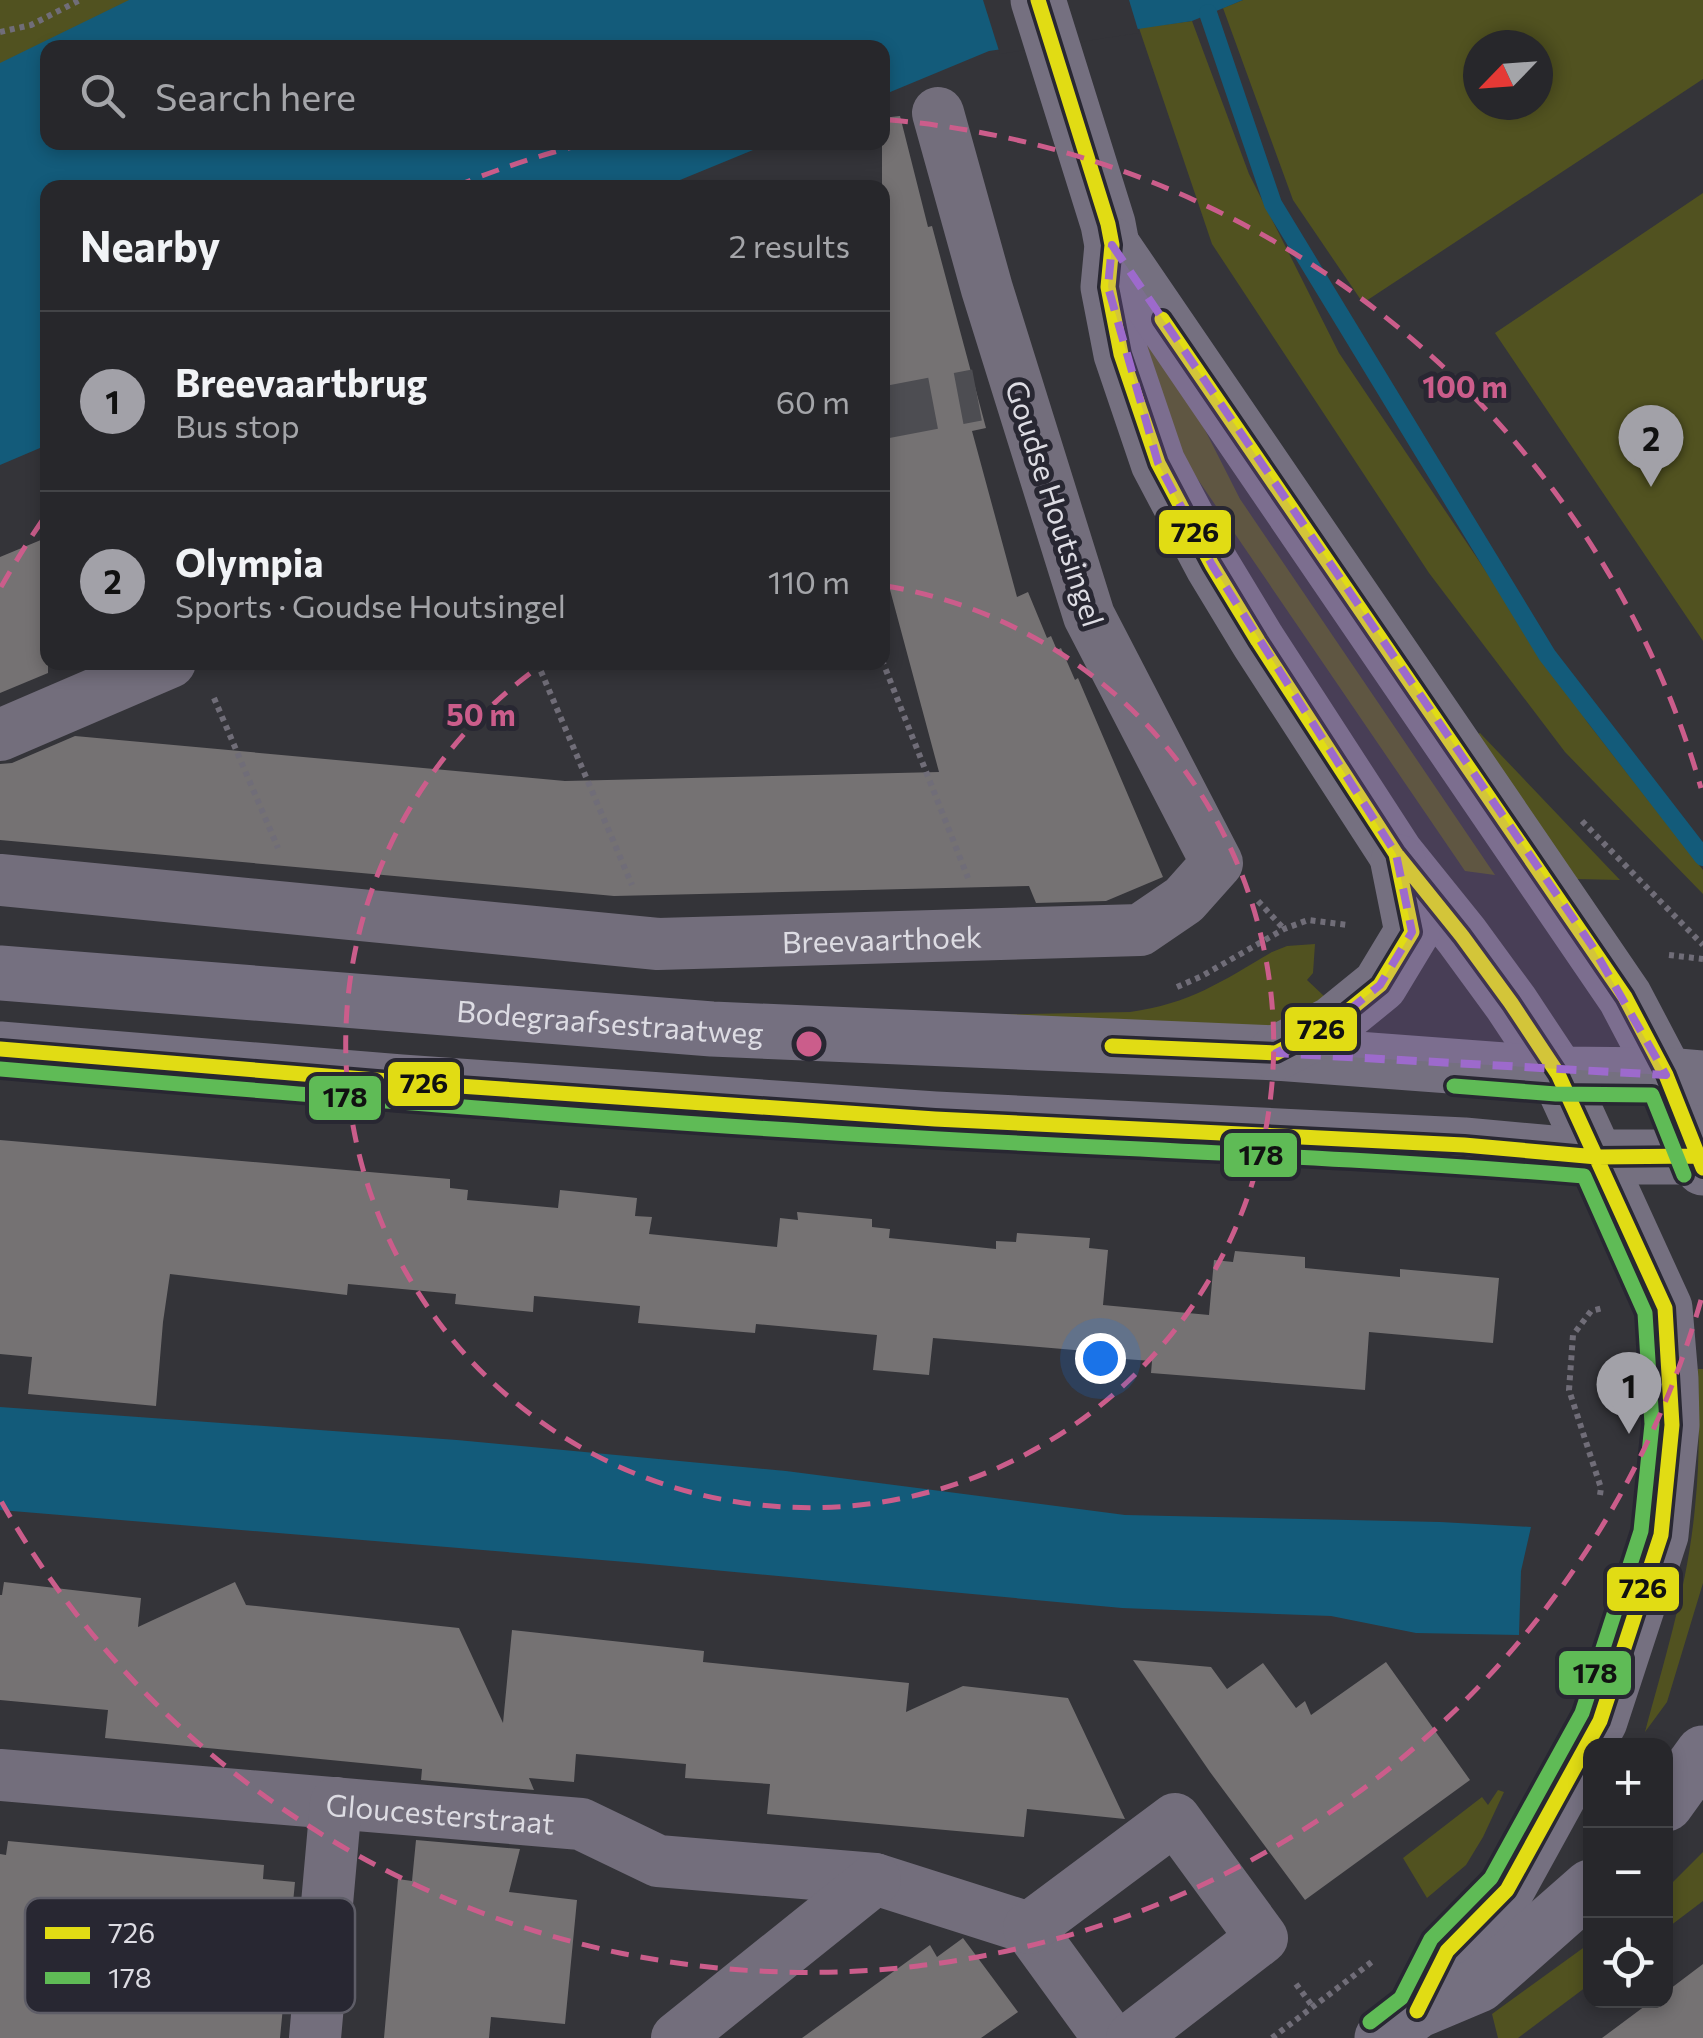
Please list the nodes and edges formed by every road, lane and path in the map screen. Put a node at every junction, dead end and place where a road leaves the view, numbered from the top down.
1 (80, 0) edge
2 (1038, 0) edge
3 (0, 32) edge
4 (938, 113) dead end
5 (1110, 234) junction
6 (151, 670) edge
7 (540, 670) edge
8 (886, 670) edge
9 (214, 698) dead end
10 (0, 735) edge
11 (1396, 854) junction
12 (0, 880) edge
13 (304, 909) junction
14 (991, 936) junction
15 (658, 944) junction
16 (0, 973) edge
17 (0, 1049) edge
18 (1276, 1053) junction
19 (1558, 1074) junction
20 (1684, 1076) edge
21 (1597, 1157) junction
22 (1701, 1160) edge
23 (1665, 1308) junction
24 (1600, 1507) dead end
25 (1703, 1752) edge
26 (0, 1775) edge
27 (1673, 1794) edge
28 (336, 1803) junction
29 (875, 1879) junction
30 (1583, 1893) edge
31 (328, 1898) edge
32 (1029, 1928) junction
33 (1387, 1950) dead end
34 (317, 2013) edge
35 (1400, 2024) edge
36 (315, 2038) edge
37 (677, 2038) edge
38 (1109, 2038) edge
39 (1132, 2038) edge
40 (1272, 2038) edge

1 - 3 path
2 - 5 main road
4 - 14 street, Goudse Houtsingel
5 - 11 main road
5 - 20 main road
6 - 10 street
7 - 15 path
8 - 14 path, Breevaarthoek
9 - 13 path
11 - 18 main road
11 - 19 main road
12 - 13 street, Breevaarthoek
13 - 15 street, Breevaarthoek
14 - 15 street, Breevaarthoek
16 - 18 main road, Bodegraafsestraatweg
17 - 21 main road
18 - 19 main road, Bodegraafsestraatweg
19 - 20 main road, Bodegraafsestraatweg
19 - 21 main road
20 - 22 main road
21 - 22 main road
21 - 23 main road
23 - 24 path
23 - 35 main road
25 - 27 main road
26 - 28 street, Gloucesterstraat
28 - 29 street, Gloucesterstraat
28 - 31 street
29 - 32 street, Gloucesterstraat
29 - 37 street
30 - 35 main road
32 - 38 street
32 - 39 street
33 - 40 path
34 - 36 street

